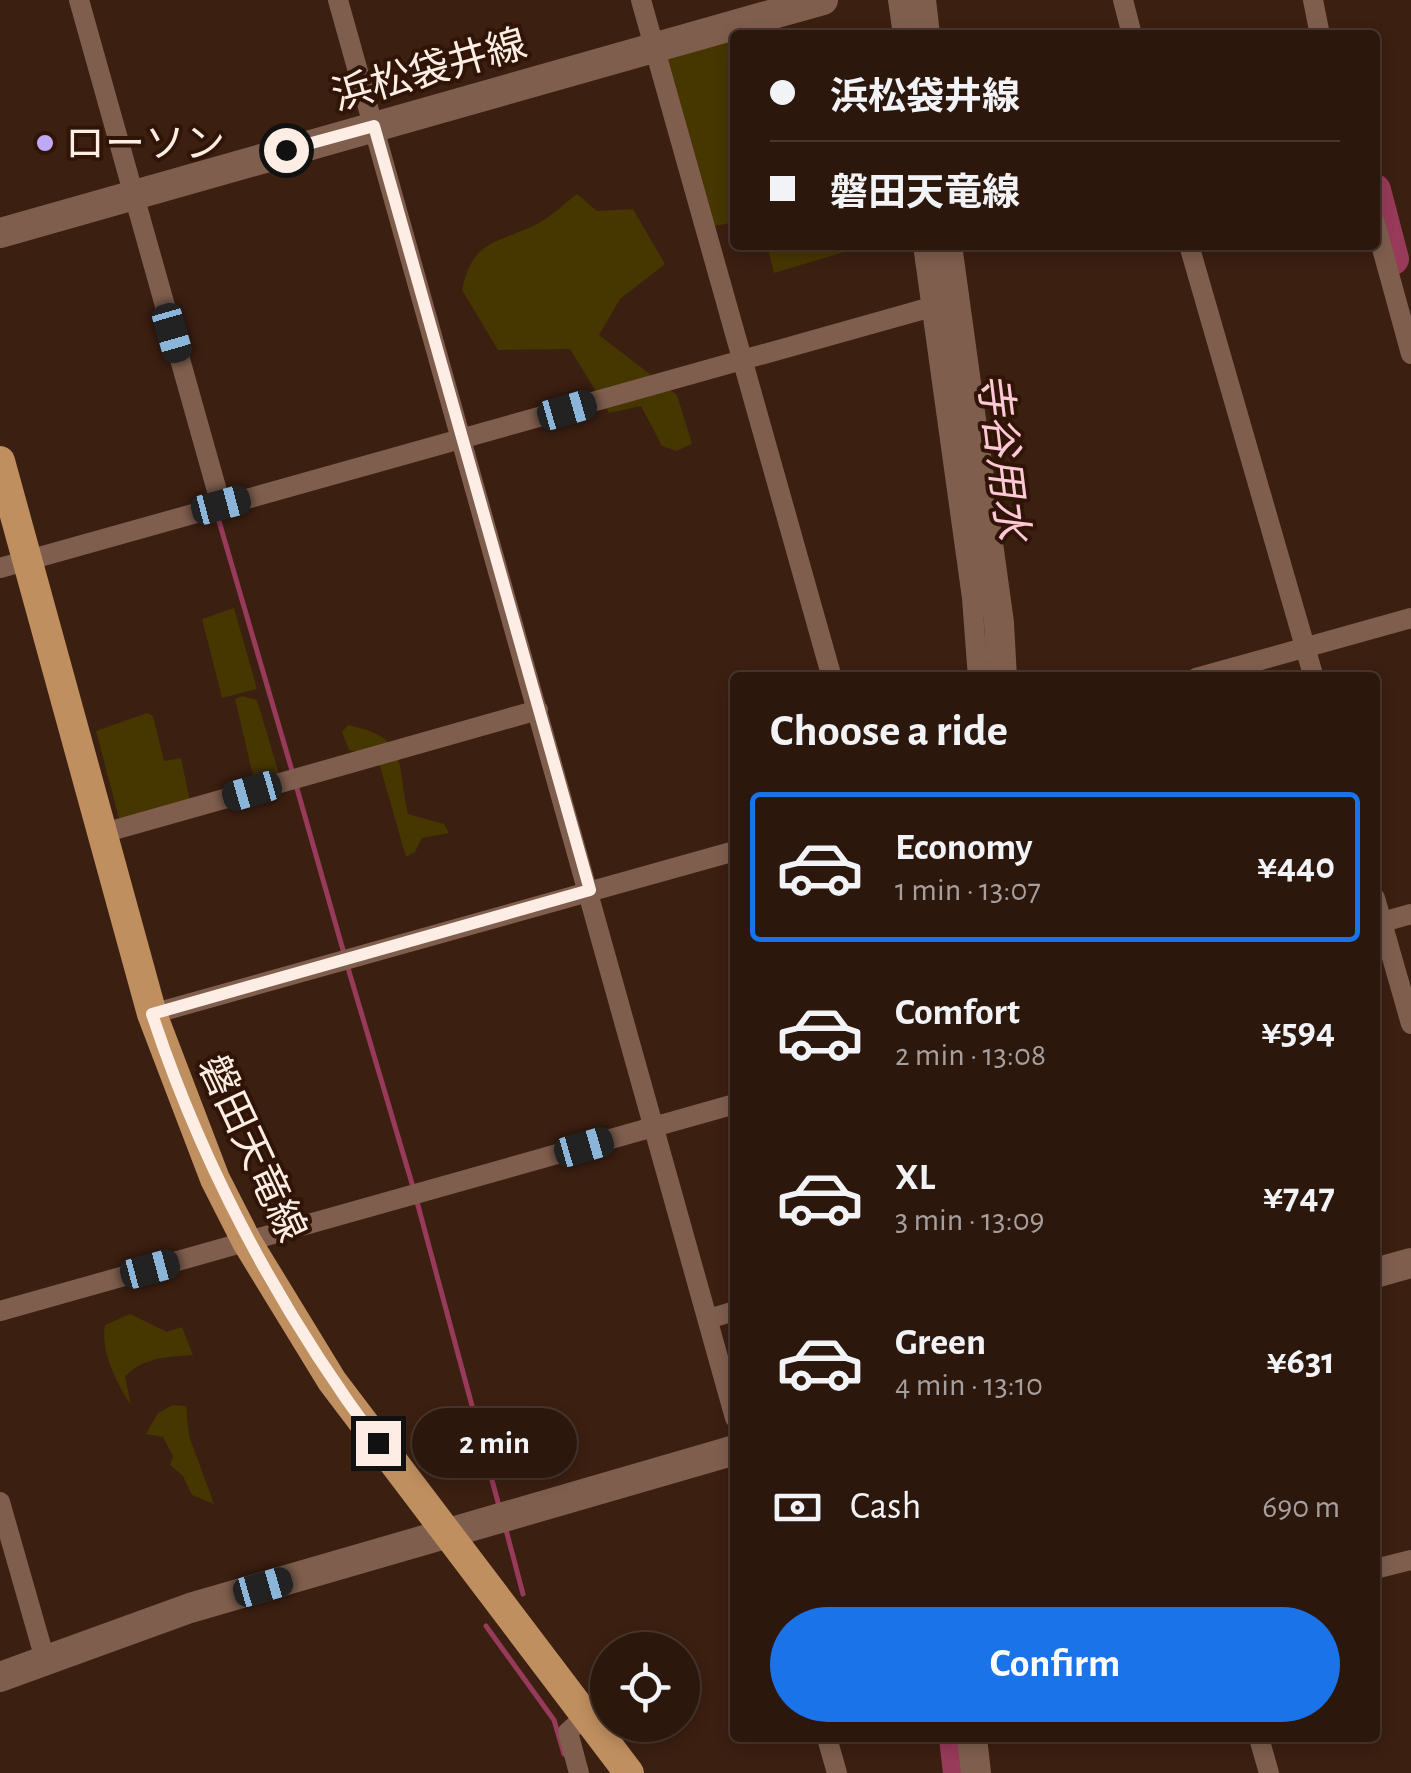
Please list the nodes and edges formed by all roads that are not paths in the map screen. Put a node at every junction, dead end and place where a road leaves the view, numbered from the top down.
1 (79, 0) edge
2 (338, 0) edge
3 (641, 0) edge
4 (823, 0) edge
5 (898, 0) edge
6 (921, 0) edge
7 (1123, 0) edge
8 (1314, 0) edge
9 (902, 30) edge
10 (924, 30) edge
11 (1131, 30) edge
12 (1319, 30) edge
13 (654, 47) junction
14 (374, 126) junction
15 (133, 194) junction
16 (0, 233) edge
17 (1380, 241) edge
18 (925, 250) edge
19 (947, 250) edge
20 (1190, 250) edge
21 (941, 304) junction
22 (1411, 354) edge
23 (742, 360) junction
24 (461, 440) junction
25 (0, 460) edge
26 (221, 505) junction
27 (14, 564) edge
28 (1411, 618) edge
29 (1306, 648) junction
30 (830, 672) edge
31 (978, 672) edge
32 (1002, 672) edge
33 (1218, 672) edge
34 (1312, 672) edge
35 (538, 710) junction
36 (100, 834) junction
37 (730, 852) edge
38 (590, 890) junction
39 (1411, 914) edge
40 (1380, 922) edge
41 (1380, 929) edge
42 (152, 1014) junction
43 (1411, 1024) edge
44 (730, 1105) edge
45 (656, 1126) junction
46 (247, 1242) junction
47 (1411, 1263) edge
48 (1380, 1272) edge
49 (0, 1311) edge
50 (730, 1312) edge
51 (708, 1318) junction
52 (730, 1399) edge
53 (730, 1451) edge
54 (0, 1502) edge
55 (447, 1536) junction
56 (1411, 1560) edge
57 (1380, 1568) edge
58 (46, 1663) junction
59 (0, 1677) edge
60 (586, 1716) junction
61 (828, 1742) edge
62 (972, 1742) edge
63 (1260, 1742) edge
64 (579, 1773) edge
65 (629, 1773) edge
66 (837, 1773) edge
67 (976, 1773) edge
68 (1268, 1773) edge

1 - 15 street
2 - 14 street
3 - 13 street
4 - 13 street, 浜松袋井線
5 - 9 street
6 - 10 street
7 - 11 street
8 - 12 street
13 - 14 street, 浜松袋井線
13 - 23 street
14 - 15 street, 浜松袋井線
14 - 24 street
15 - 16 street, 浜松袋井線
15 - 26 street
17 - 22 street
18 - 21 street
19 - 21 street
20 - 29 street
21 - 23 street
21 - 31 street
21 - 32 street
23 - 24 street
23 - 30 street
24 - 26 street
24 - 35 street
25 - 27 main road, 磐田天竜線
26 - 27 street
27 - 36 main road, 磐田天竜線
28 - 29 street
29 - 33 street
29 - 34 street
35 - 36 street
35 - 38 street
36 - 42 main road, 磐田天竜線
37 - 38 street
38 - 42 street
38 - 45 street
39 - 40 street
41 - 43 street
42 - 46 main road, 磐田天竜線
44 - 45 street
45 - 46 street
45 - 51 street
46 - 49 street
46 - 55 main road, 磐田天竜線
47 - 48 street
50 - 51 street
51 - 52 street
53 - 55 street
54 - 58 street
55 - 58 street
55 - 60 main road, 磐田天竜線
56 - 57 street
58 - 59 street
60 - 64 street
60 - 65 main road, 磐田天竜線
61 - 66 street
62 - 67 street
63 - 68 street

